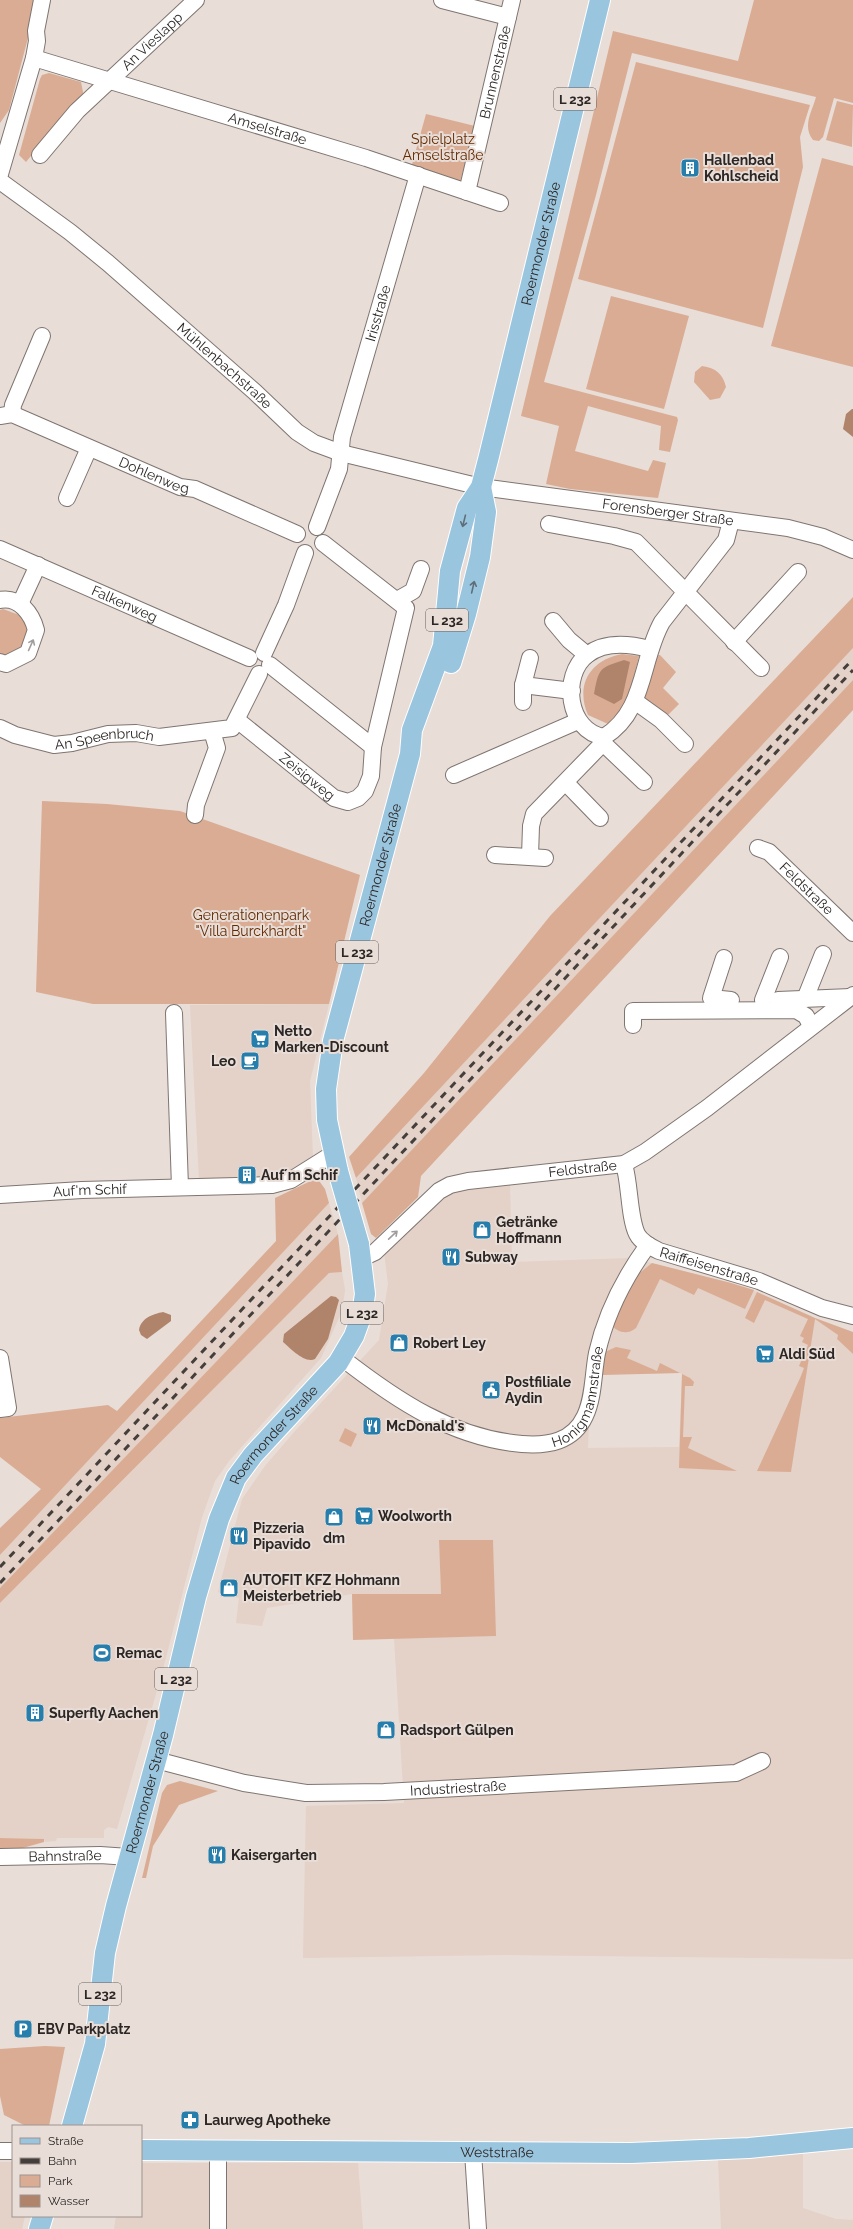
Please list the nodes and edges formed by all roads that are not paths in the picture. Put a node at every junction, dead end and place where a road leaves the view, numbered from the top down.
1 (42, 0) edge
2 (196, 0) edge
3 (442, 0) edge
4 (512, 0) edge
5 (600, 0) edge
6 (508, 17) junction
7 (34, 58) junction
8 (109, 82) junction
9 (40, 155) dead end
10 (0, 174) edge
11 (418, 174) junction
12 (0, 181) edge
13 (467, 192) junction
14 (500, 203) dead end
15 (42, 336) dead end
16 (6, 415) edge
17 (89, 448) junction
18 (341, 453) junction
19 (481, 487) junction
20 (67, 498) dead end
21 (731, 521) junction
22 (549, 524) dead end
23 (317, 527) junction
24 (297, 534) junction
25 (323, 543) junction
26 (0, 549) edge
27 (853, 550) edge
28 (305, 553) junction
29 (38, 565) junction
30 (421, 569) dead end
31 (798, 572) dead end
32 (686, 592) junction
33 (0, 600) edge
34 (397, 600) junction
35 (20, 604) junction
36 (553, 621) dead end
37 (734, 642) junction
38 (649, 650) junction
39 (587, 655) junction
40 (530, 658) dead end
41 (0, 662) edge
42 (264, 664) junction
43 (761, 668) dead end
44 (523, 685) junction
45 (572, 691) junction
46 (523, 702) dead end
47 (636, 702) junction
48 (237, 720) junction
49 (578, 721) junction
50 (0, 728) edge
51 (212, 731) junction
52 (604, 740) junction
53 (685, 744) dead end
54 (373, 747) junction
55 (454, 775) dead end
56 (644, 782) dead end
57 (566, 783) junction
58 (195, 815) dead end
59 (600, 818) dead end
60 (758, 848) dead end
61 (495, 855) dead end
62 (853, 933) edge
63 (823, 954) dead end
64 (780, 956) dead end
65 (724, 958) dead end
66 (852, 996) edge
67 (805, 999) junction
68 (763, 1000) junction
69 (174, 1013) dead end
70 (633, 1025) dead end
71 (811, 1026) junction
72 (336, 1162) junction
73 (624, 1164) junction
74 (180, 1187) junction
75 (0, 1195) edge
76 (648, 1245) junction
77 (360, 1251) junction
78 (853, 1316) edge
79 (0, 1358) edge
80 (342, 1358) junction
81 (0, 1409) edge
82 (156, 1760) junction
83 (762, 1761) dead end
84 (0, 1857) edge
85 (129, 1857) junction
86 (72, 2125) edge
87 (853, 2138) edge
88 (142, 2150) edge
89 (218, 2150) junction
90 (0, 2151) edge
91 (12, 2151) edge
92 (473, 2152) junction
93 (43, 2217) edge
94 (39, 2229) edge
95 (218, 2229) edge
96 (478, 2229) edge

1 - 7 street
2 - 8 street, An Vieslapp
3 - 6 street
4 - 6 street, Brunnenstraße
5 - 19 main road, Roermonder Straße / L 232
6 - 13 street, Brunnenstraße
7 - 8 street, Amselstraße
7 - 10 street
8 - 9 street, An Vieslapp
8 - 11 street, Amselstraße
11 - 13 street, Amselstraße
11 - 18 street, Irisstraße
12 - 18 street, Mühlenbachstraße
13 - 14 street, Amselstraße
15 - 16 street, Dohlenweg
16 - 17 street, Dohlenweg
17 - 20 street
17 - 24 street, Dohlenweg
18 - 19 street, Mühlenbachstraße
18 - 23 street
19 - 21 street, Forensberger Straße
19 - 72 main road, Roermonder Straße / L 232
21 - 27 street, Forensberger Straße
21 - 32 street
22 - 32 street
23 - 24 street
23 - 25 street
24 - 28 street
25 - 28 street
25 - 34 street, Zeisigweg
26 - 29 street, Falkenweg
28 - 42 street
29 - 35 street
29 - 42 street, Falkenweg
30 - 34 street
31 - 37 street
32 - 37 street
32 - 38 street
33 - 35 street
34 - 54 street, Zeisigweg
41 -> 35 street
36 - 39 street
37 - 43 street
38 - 39 street
38 - 47 street
39 - 45 street
40 - 44 street
42 - 48 street
42 - 54 street
44 - 45 street
44 - 46 street
45 - 49 street
47 - 52 street
47 - 53 street
48 - 51 street, An Speenbruch
48 - 54 street, Zeisigweg
49 - 52 street
49 - 55 street
50 - 51 street, An Speenbruch
51 - 58 street
52 - 56 street
52 - 57 street
57 - 59 street
57 - 61 street
60 - 62 street, Feldstraße
63 - 67 street
64 - 68 street
65 - 68 street, Feldstraße
66 - 67 street, Feldstraße
66 - 71 street, Feldstraße
67 - 68 street, Feldstraße
69 - 74 street
70 - 71 street
71 - 73 street, Feldstraße
72 - 74 street, Auf'm Schif
72 - 77 main road, Roermonder Straße / L 232, bridge
73 - 76 street, Raiffeisenstraße
77 -> 73 street, Feldstraße
74 - 75 street, Auf'm Schif
76 - 78 street, Raiffeisenstraße
76 - 80 street, Honigmannstraße
77 - 80 main road, Roermonder Straße / L 232
79 - 81 street
80 - 82 main road, Roermonder Straße / L 232
82 - 83 street, Industriestraße
82 - 85 main road, Roermonder Straße / L 232
84 - 85 street, Bahnstraße
85 - 86 main road, Roermonder Straße / L 232
87 - 92 main road, Weststraße
88 - 89 main road, Weststraße
89 - 92 main road, Weststraße
89 - 95 street
90 - 91 street
92 - 96 street
93 - 94 main road

